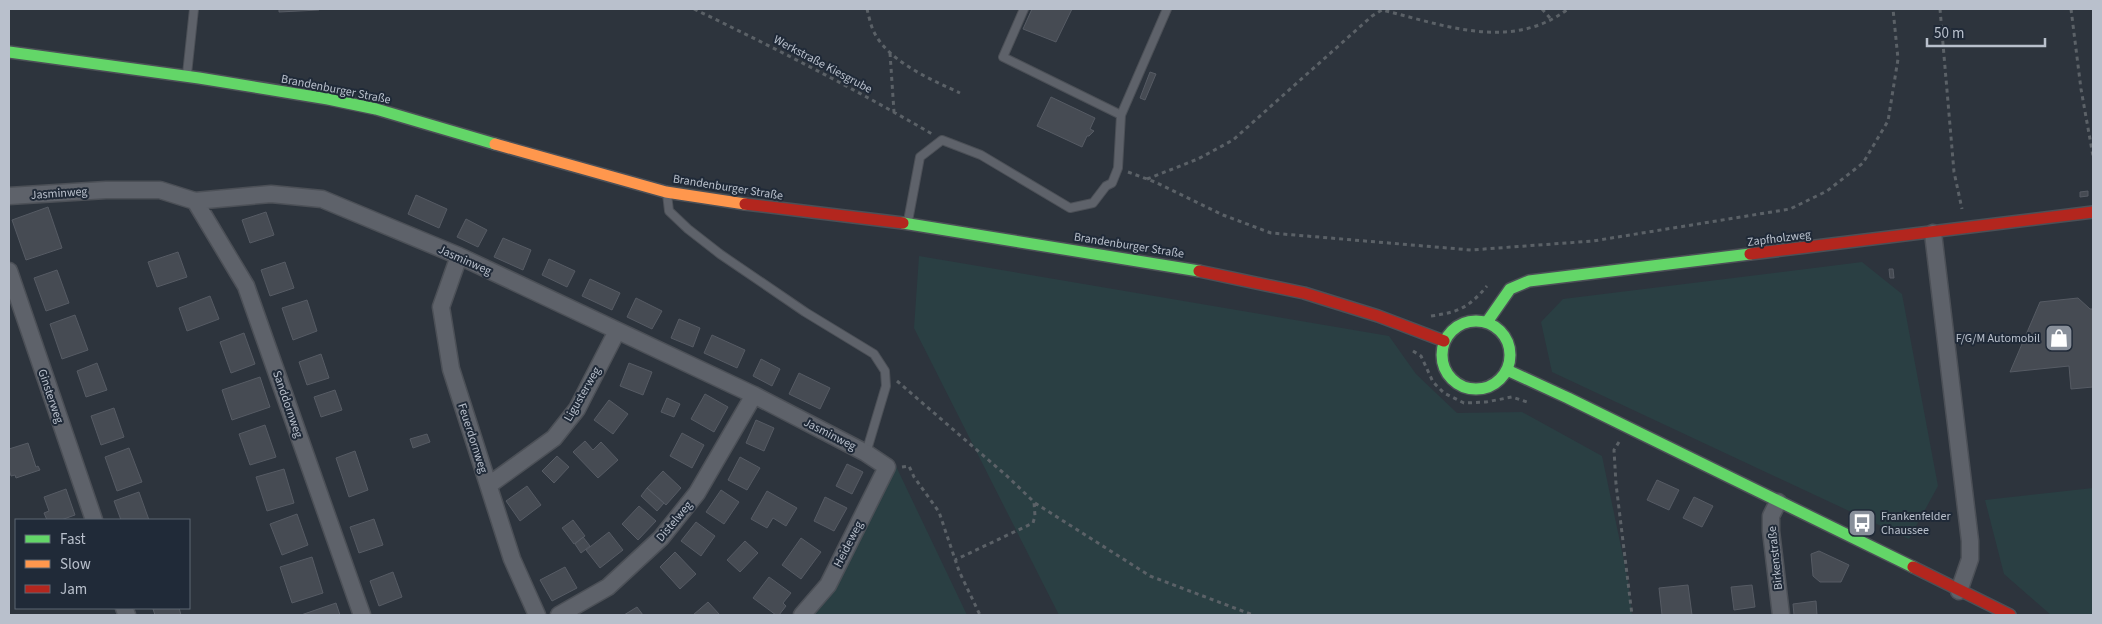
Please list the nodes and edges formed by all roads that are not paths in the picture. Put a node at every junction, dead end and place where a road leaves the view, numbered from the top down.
1 (194, 9) edge
2 (1024, 9) edge
3 (1167, 9) edge
4 (9, 52) edge
5 (186, 76) junction
6 (1121, 115) junction
7 (666, 192) junction
8 (9, 196) edge
9 (195, 201) junction
10 (2093, 212) edge
11 (908, 224) junction
12 (1933, 233) junction
13 (459, 256) junction
14 (9, 271) edge
15 (1486, 322) junction
16 (617, 331) junction
17 (1444, 341) junction
18 (1507, 370) junction
19 (754, 396) junction
20 (866, 453) junction
21 (887, 467) joint
22 (489, 485) junction
23 (1778, 502) junction
24 (94, 519) edge
25 (1959, 591) junction
26 (362, 615) edge
27 (537, 615) edge
28 (559, 615) edge
29 (802, 615) edge
30 (1780, 615) edge
31 (2010, 615) edge

1 - 5 lane
2 - 6 lane
3 - 6 lane
4 - 5 street, Brandenburger Straße
5 - 7 street, Brandenburger Straße
6 - 11 lane
7 - 11 street, Brandenburger Straße
7 - 20 lane
8 - 9 street, Jasminweg
9 - 13 street, Jasminweg
9 - 26 street, Sanddornweg
10 - 12 street, Zapfholzweg
11 - 17 street, Brandenburger Straße
12 - 15 street, Zapfholzweg
12 - 25 street
13 - 16 street, Jasminweg
13 - 22 street, Feuerdornweg
14 - 24 street, Ginsterweg
15 - 17 street
15 - 18 street
16 - 19 street, Jasminweg
16 - 22 street, Ligusterweg
17 - 18 street
18 - 23 street
19 - 20 street, Jasminweg
19 - 28 street, Distelweg
20 - 21 street, Jasminweg
21 - 29 street, Heideweg
22 - 27 street, Feuerdornweg
23 - 25 street
23 - 30 street, Birkenstraße
25 - 31 street

